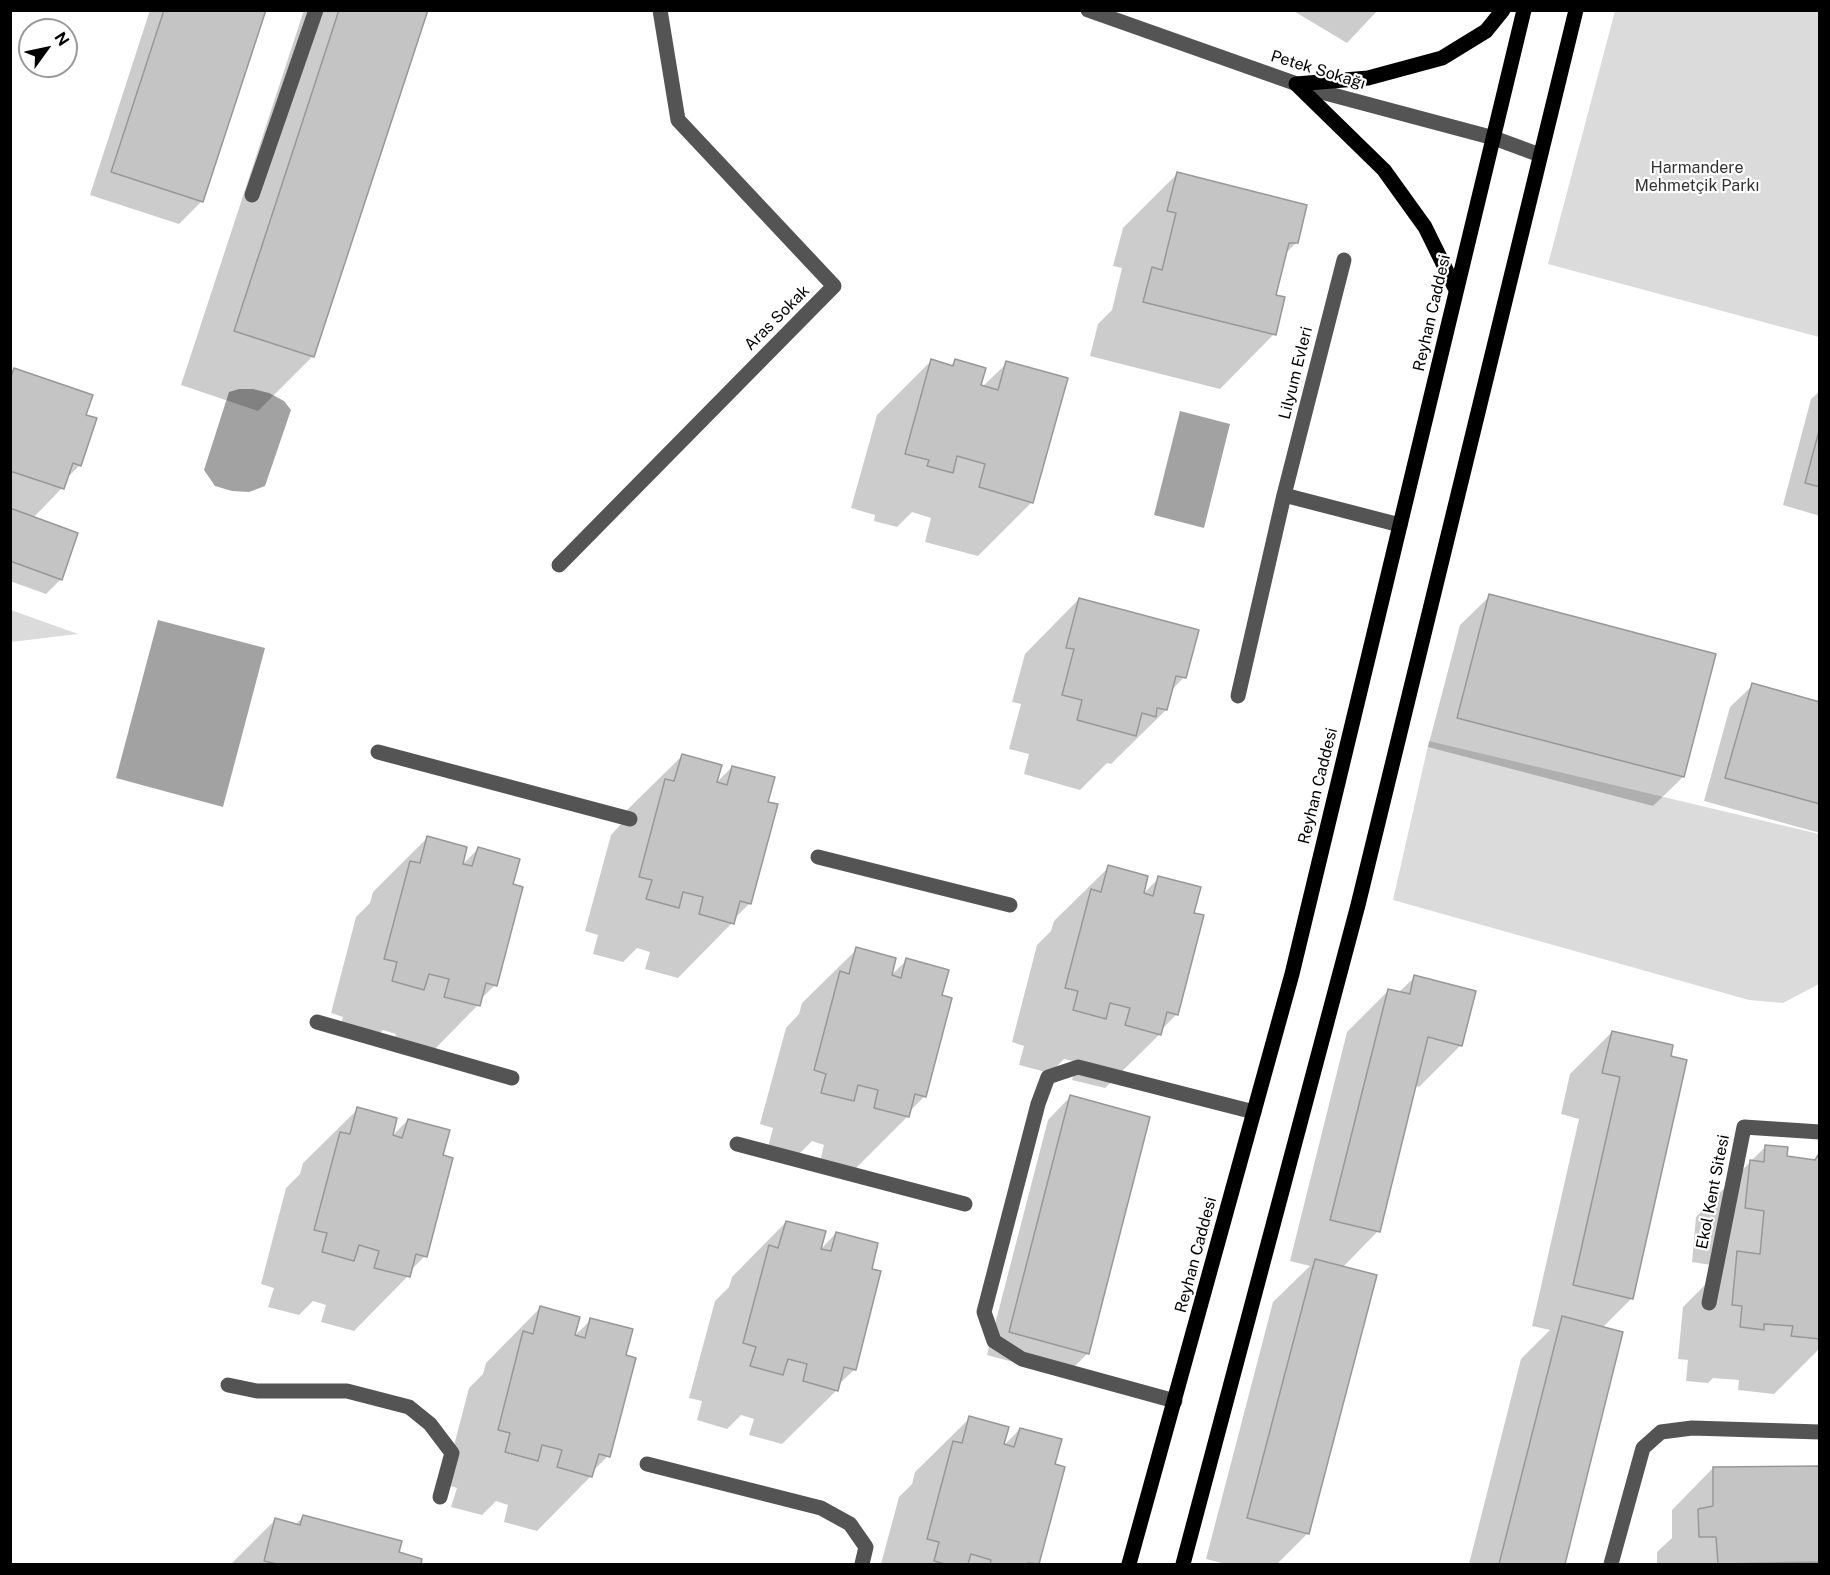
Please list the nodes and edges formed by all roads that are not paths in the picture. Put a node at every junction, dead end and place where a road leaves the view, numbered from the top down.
1 (316, 10) edge
2 (660, 10) edge
3 (1088, 10) edge
4 (1503, 10) edge
5 (1524, 10) edge
6 (1576, 10) edge
7 (1296, 84) junction
8 (1494, 138) junction
9 (1540, 155) junction
10 (252, 195) dead end
11 (1344, 260) dead end
12 (1456, 290) junction
13 (1284, 495) junction
14 (1400, 525) junction
15 (559, 565) dead end
16 (1238, 696) dead end
17 (378, 752) dead end
18 (630, 819) dead end
19 (818, 857) dead end
20 (1010, 904) dead end
21 (317, 1022) dead end
22 (512, 1077) dead end
23 (1254, 1112) junction
24 (1820, 1132) edge
25 (737, 1144) dead end
26 (965, 1204) dead end
27 (1709, 1303) dead end
28 (228, 1385) dead end
29 (1174, 1401) junction
30 (1820, 1432) edge
31 (647, 1464) dead end
32 (440, 1497) dead end
33 (862, 1564) edge
34 (1129, 1564) edge
35 (1183, 1564) edge
36 (1611, 1564) edge

1 - 10 street
2 - 15 street, Aras Sokak
3 - 7 street, Petek Sokağı
4 - 7 main road
5 - 8 main road, Reyhan Caddesi
6 - 9 main road
7 - 8 street, Petek Sokağı
7 - 12 main road
8 - 9 street, Petek Sokağı
8 - 12 main road, Reyhan Caddesi
9 - 35 main road
11 - 13 street, Lilyum Evleri
12 - 14 main road, Reyhan Caddesi
13 - 14 street
13 - 16 street, Lilyum Evleri
14 - 23 main road, Reyhan Caddesi
17 - 18 street
19 - 20 street
21 - 22 street
23 - 29 main road, Reyhan Caddesi
23 - 29 street
24 - 27 street, Ekol Kent Sitesi
25 - 26 street
28 - 32 street
29 - 34 main road, Reyhan Caddesi
30 - 36 street
31 - 33 street

